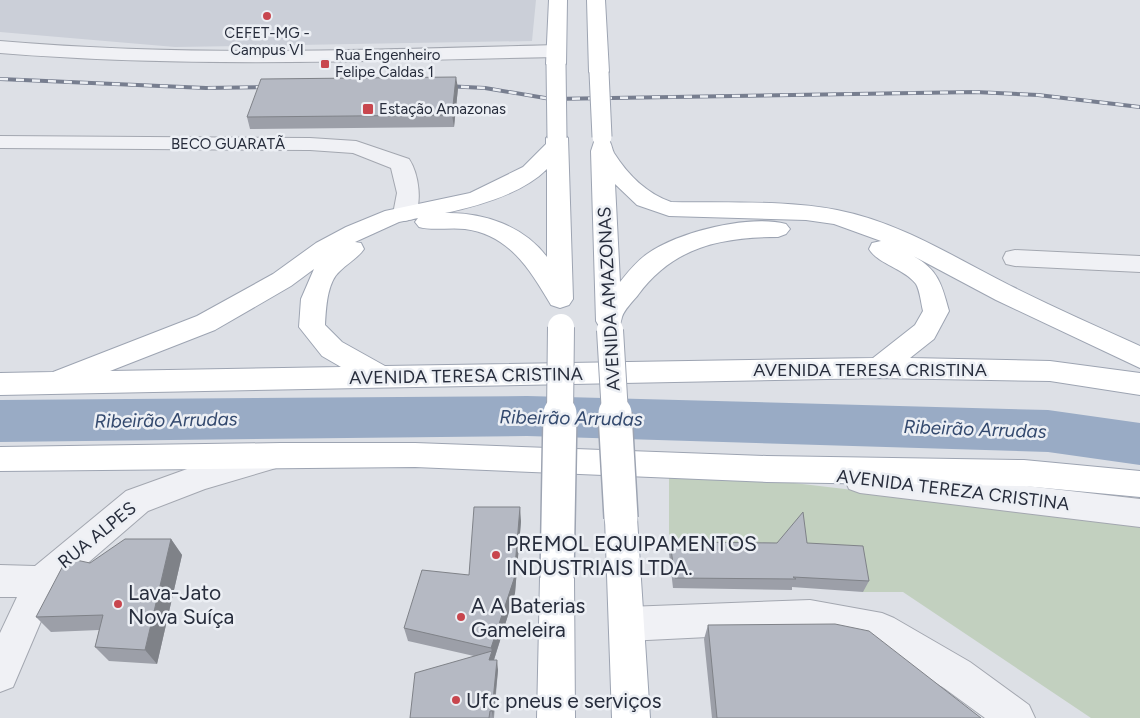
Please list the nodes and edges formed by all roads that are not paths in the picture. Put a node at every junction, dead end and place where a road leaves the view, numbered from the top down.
1 (558, 0) edge
2 (596, 0) edge
3 (0, 47) edge
4 (556, 58) junction
5 (599, 71) junction
6 (0, 142) edge
7 (557, 142) junction
8 (602, 144) junction
9 (405, 214) junction
10 (1015, 258) dead end
11 (1140, 264) edge
12 (560, 297) junction
13 (610, 323) junction
14 (1140, 358) edge
15 (879, 368) junction
16 (382, 378) junction
17 (0, 384) edge
18 (1140, 384) edge
19 (45, 385) junction
20 (281, 455) junction
21 (0, 459) edge
22 (767, 469) junction
23 (1140, 484) edge
24 (1140, 513) edge
25 (0, 581) edge
26 (40, 582) junction
27 (627, 624) junction
28 (0, 674) edge
29 (556, 718) edge
30 (631, 718) edge
31 (1016, 718) edge

1 - 4 main road
2 - 5 main road, AVENIDA AMAZONAS
3 - 4 street
4 - 5 main road
4 - 7 main road, bridge
5 - 8 main road, AVENIDA AMAZONAS, bridge
6 - 9 street, BECO GUARATÃ
7 - 9 main road
7 - 12 main road
8 - 13 main road, AVENIDA AMAZONAS
8 - 14 main road
9 - 19 main road
10 - 11 street
12 - 16 main road
12 - 29 main road, bridge
13 - 15 main road
13 - 27 main road, AVENIDA AMAZONAS, bridge
15 - 16 main road, AVENIDA TERESA CRISTINA
15 - 18 main road, AVENIDA TERESA CRISTINA
16 - 19 main road, AVENIDA TERESA CRISTINA
17 - 19 main road, AVENIDA TERESA CRISTINA
20 - 21 main road
20 - 22 main road
20 - 26 street, RUA ALPES
22 - 23 main road
22 - 24 street, AVENIDA TEREZA CRISTINA
25 - 26 street
26 - 28 street, RUA ALPES
27 - 30 main road, AVENIDA AMAZONAS
27 - 31 street

